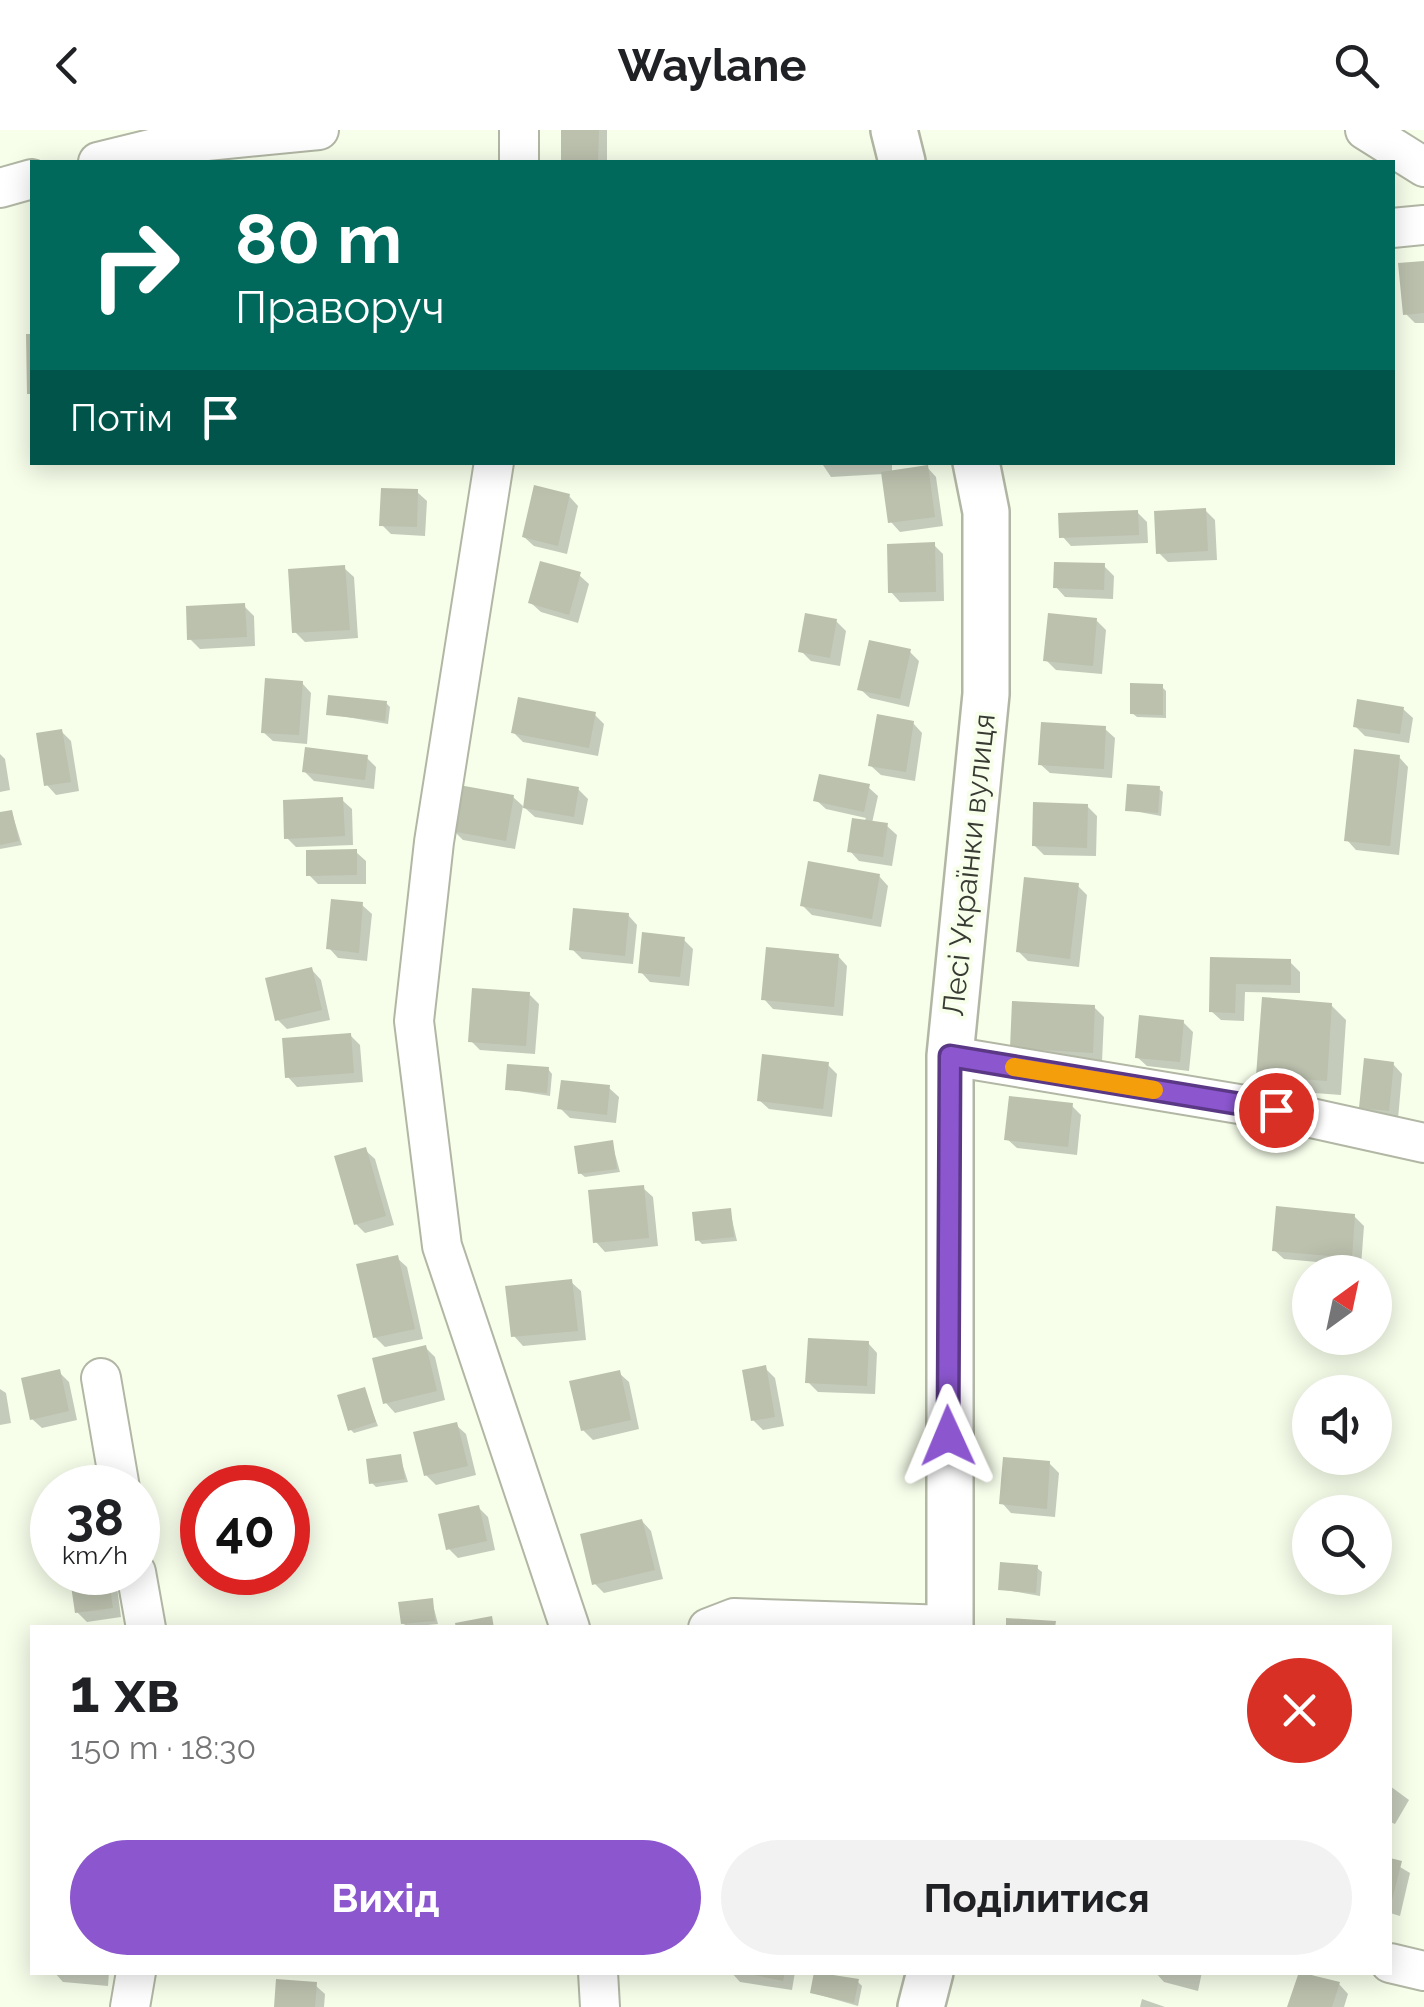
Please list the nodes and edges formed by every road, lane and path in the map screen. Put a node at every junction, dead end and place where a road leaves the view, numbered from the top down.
1 (319, 130) edge
2 (519, 130) edge
3 (894, 130) edge
4 (1366, 130) edge
5 (106, 160) edge
6 (519, 160) edge
7 (902, 160) edge
8 (1424, 167) edge
9 (30, 180) edge
10 (0, 188) edge
11 (1424, 225) edge
12 (1395, 228) edge
13 (494, 465) edge
14 (977, 465) edge
15 (950, 1056) junction
16 (1424, 1144) edge
17 (101, 1378) dead end
18 (116, 1465) edge
19 (140, 1595) edge
20 (145, 1625) edge
21 (569, 1625) edge
22 (716, 1625) edge
23 (923, 1625) edge
24 (950, 1625) edge
25 (1392, 1963) edge
26 (1424, 1971) edge
27 (135, 1975) edge
28 (598, 1975) edge
29 (929, 1975) edge
30 (130, 2007) edge
31 (600, 2007) edge
32 (920, 2007) edge

1 - 5 street
2 - 6 street
3 - 7 street
4 - 8 street
9 - 10 street
11 - 12 street
13 - 21 street
14 - 15 street, Лесі Українки вулиця
15 - 16 street
15 - 24 street, Лесі Українки вулиця
17 - 18 street
19 - 20 street
22 - 23 street
25 - 26 street
27 - 30 street
28 - 31 street
29 - 32 street

